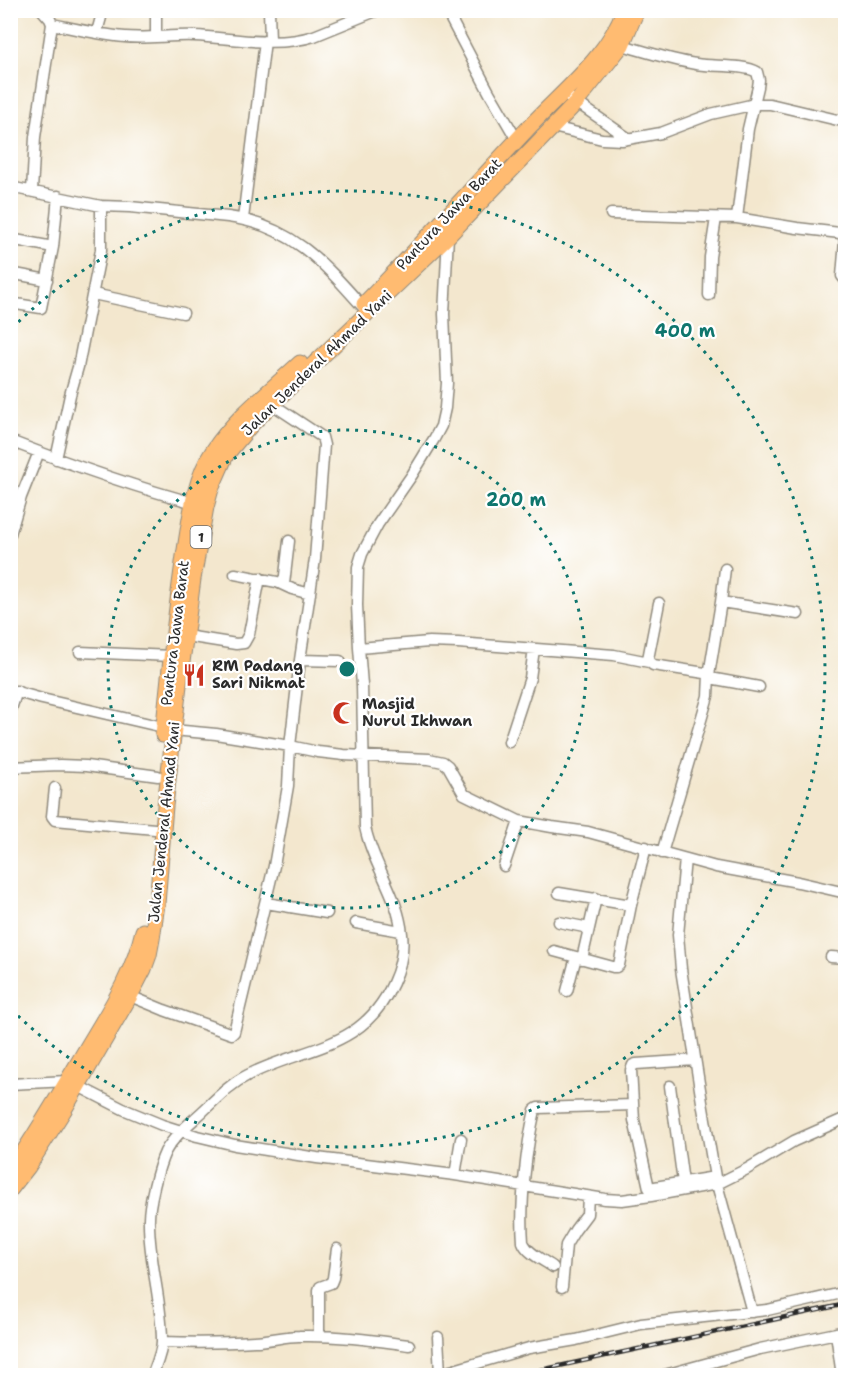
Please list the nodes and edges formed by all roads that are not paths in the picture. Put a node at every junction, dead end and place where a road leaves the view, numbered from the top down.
1 (42, 10) edge
2 (103, 10) edge
3 (156, 10) edge
4 (269, 10) edge
5 (378, 10) edge
6 (446, 10) edge
7 (624, 10) edge
8 (637, 10) edge
9 (52, 24) junction
10 (97, 32) junction
11 (156, 37) junction
12 (267, 41) junction
13 (622, 45) junction
14 (563, 93) junction
15 (576, 103) junction
16 (755, 104) junction
17 (846, 122) edge
18 (553, 127) junction
19 (628, 138) junction
20 (518, 140) junction
21 (10, 187) edge
22 (32, 191) junction
23 (58, 196) junction
24 (101, 206) junction
25 (611, 214) dead end
26 (716, 218) junction
27 (737, 218) junction
28 (243, 219) junction
29 (448, 236) junction
30 (10, 239) edge
31 (53, 248) junction
32 (10, 273) edge
33 (47, 280) junction
34 (846, 281) edge
35 (93, 294) junction
36 (709, 294) dead end
37 (10, 303) edge
38 (362, 306) junction
39 (183, 313) dead end
40 (272, 404) junction
41 (10, 441) edge
42 (39, 452) junction
43 (56, 459) junction
44 (200, 505) junction
45 (10, 534) edge
46 (289, 541) dead end
47 (725, 569) dead end
48 (234, 574) dead end
49 (260, 578) junction
50 (284, 584) junction
51 (310, 594) junction
52 (721, 602) junction
53 (659, 603) dead end
54 (798, 614) dead end
55 (186, 636) junction
56 (359, 648) junction
57 (534, 649) junction
58 (80, 652) dead end
59 (171, 656) junction
60 (300, 660) junction
61 (340, 661) dead end
62 (649, 662) junction
63 (710, 677) junction
64 (759, 687) dead end
65 (14, 691) edge
66 (10, 712) edge
67 (168, 728) junction
68 (509, 742) dead end
69 (291, 746) junction
70 (363, 756) junction
71 (10, 767) edge
72 (159, 776) junction
73 (55, 788) dead end
74 (519, 821) junction
75 (155, 829) junction
76 (646, 847) junction
77 (662, 853) junction
78 (685, 859) junction
79 (504, 866) dead end
80 (846, 892) edge
81 (559, 893) dead end
82 (596, 898) junction
83 (266, 903) junction
84 (631, 905) junction
85 (327, 913) dead end
86 (559, 922) dead end
87 (356, 923) dead end
88 (590, 928) junction
89 (401, 931) junction
90 (554, 951) dead end
91 (831, 957) dead end
92 (579, 958) junction
93 (846, 958) edge
94 (567, 991) dead end
95 (130, 996) junction
96 (695, 1060) junction
97 (10, 1084) edge
98 (72, 1084) junction
99 (670, 1086) dead end
100 (633, 1105) junction
101 (845, 1120) edge
102 (180, 1132) junction
103 (461, 1139) dead end
104 (10, 1172) edge
105 (455, 1175) junction
106 (716, 1181) junction
107 (524, 1185) junction
108 (684, 1187) junction
109 (10, 1190) edge
110 (650, 1192) junction
111 (588, 1197) junction
112 (337, 1250) dead end
113 (553, 1267) dead end
114 (562, 1287) dead end
115 (846, 1292) edge
116 (752, 1312) junction
117 (841, 1332) edge
118 (318, 1336) junction
119 (438, 1337) dead end
120 (162, 1342) junction
121 (409, 1345) dead end
122 (676, 1374) edge
123 (436, 1375) edge
124 (844, 1375) edge
125 (152, 1376) edge
126 (661, 1376) edge

1 - 9 street
2 - 10 street
3 - 11 street
4 - 12 street
5 - 12 street
6 - 20 street
7 - 14 highway, Pantura Jawa Barat / 1
8 - 13 highway, Jalan Jenderal Ahmad Yani / 1
9 - 10 street
9 - 22 street
10 - 11 street
11 - 12 street
12 - 28 street
13 - 15 highway, Jalan Jenderal Ahmad Yani / 1
13 - 16 street
14 - 15 street
14 - 20 highway, Pantura Jawa Barat / 1
15 - 18 highway, Jalan Jenderal Ahmad Yani / 1
15 - 19 street
16 - 17 street
16 - 19 street
16 - 27 street
18 - 19 street
18 - 29 highway, Jalan Jenderal Ahmad Yani / 1
20 - 38 highway, Pantura Jawa Barat / 1
21 - 22 street
22 - 23 street
23 - 24 street
23 - 31 street
24 - 28 street
24 - 35 street
25 - 26 street
26 - 27 street
26 - 36 street
27 - 34 street
28 - 38 street
29 - 40 highway, Jalan Jenderal Ahmad Yani / 1
29 - 56 street
30 - 31 street
31 - 33 street
32 - 33 street
33 - 37 street
35 - 39 street
35 - 43 street
38 - 44 highway, Pantura Jawa Barat / 1
40 - 44 highway, Jalan Jenderal Ahmad Yani / 1
40 - 51 street
41 - 42 street
42 - 43 street
42 - 45 street
43 - 44 street
44 - 55 highway, Jalan Jenderal Ahmad Yani / 1
44 - 59 highway, Pantura Jawa Barat / 1
46 - 50 street
47 - 52 street
48 - 49 street
49 - 50 street
49 - 55 street
50 - 51 street
51 - 60 street
52 - 54 street
52 - 63 street
53 - 62 street
55 - 67 highway, Jalan Jenderal Ahmad Yani / 1
56 - 57 street
56 - 70 street
57 - 62 street
57 - 68 street
58 - 59 street
59 - 67 highway, Pantura Jawa Barat / 1
60 - 61 street
60 - 69 street
62 - 63 street
63 - 64 street
63 - 77 street
65 - 66 street
65 - 67 street
67 - 69 street
67 - 72 highway, Pantura Jawa Barat / 1
67 - 95 highway, Jalan Jenderal Ahmad Yani / 1
69 - 70 street
69 - 83 street
70 - 74 street
70 - 89 street
71 - 72 street
72 - 75 highway, Pantura Jawa Barat / 1
73 - 75 street
74 - 76 street
74 - 79 street
75 - 98 highway, Pantura Jawa Barat / 1
76 - 77 street
76 - 84 street
77 - 78 street
78 - 80 street
78 - 96 street
81 - 82 street
82 - 84 street
82 - 88 street
83 - 85 street
83 - 95 street
84 - 92 street
86 - 88 street
87 - 89 street
88 - 92 street
89 - 102 street
90 - 92 street
91 - 93 street
92 - 94 street
95 - 98 highway, Jalan Jenderal Ahmad Yani / 1
96 - 100 street
96 - 106 street
97 - 98 street
98 - 102 street
98 - 104 highway, Pantura Jawa Barat / 1
98 - 109 highway, Jalan Jenderal Ahmad Yani / 1
99 - 108 street
100 - 107 street
100 - 110 street
101 - 106 street
102 - 105 street
102 - 120 street
103 - 105 street
105 - 107 street
106 - 108 street
106 - 116 street
107 - 111 street
107 - 113 street
108 - 110 street
110 - 111 street
111 - 114 street
112 - 118 street
115 - 116 street
116 - 123 street
117 - 122 street
117 - 124 street
118 - 120 street
118 - 121 street
119 - 123 street
120 - 125 street
122 - 126 street

